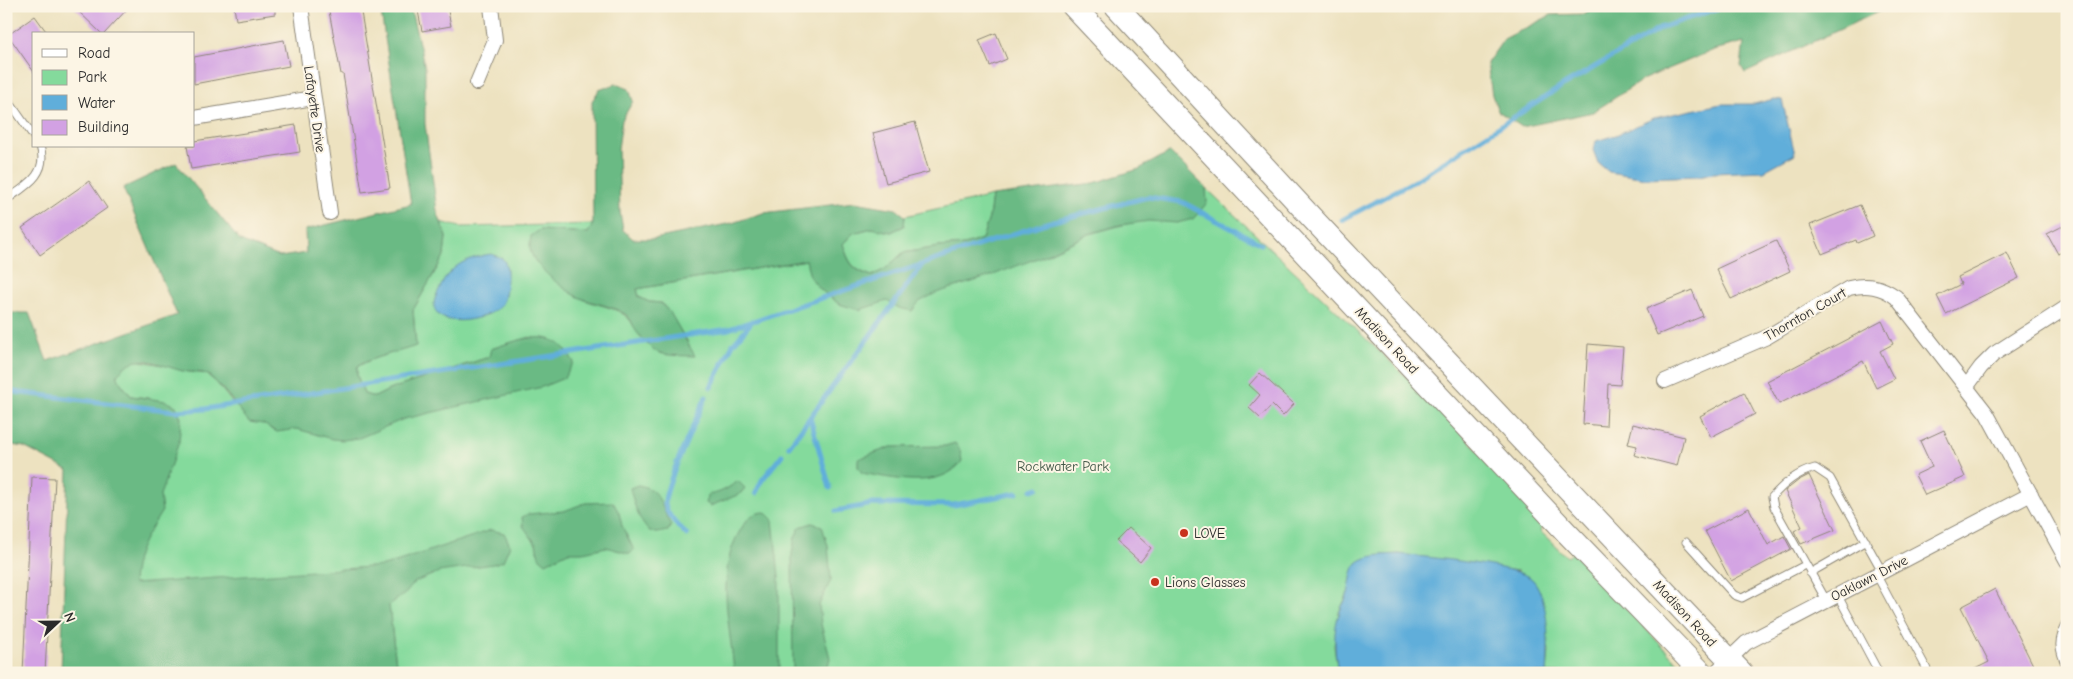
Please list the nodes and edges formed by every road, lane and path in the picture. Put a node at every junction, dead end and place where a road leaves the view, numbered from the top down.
1 (301, 6) edge
2 (491, 6) edge
3 (1073, 6) edge
4 (1116, 6) edge
5 (478, 83) dead end
6 (6, 97) edge
7 (314, 98) junction
8 (195, 118) edge
9 (32, 134) edge
10 (40, 148) edge
11 (6, 200) edge
12 (330, 213) dead end
13 (2067, 307) edge
14 (1665, 381) dead end
15 (1967, 386) junction
16 (2031, 494) junction
17 (1866, 541) junction
18 (1686, 542) dead end
19 (2067, 561) edge
20 (1805, 565) junction
21 (1810, 573) junction
22 (1879, 573) junction
23 (1832, 597) junction
24 (2067, 622) edge
25 (1729, 668) edge
26 (2067, 668) edge
27 (1702, 673) edge
28 (1879, 673) edge
29 (1929, 673) edge

1 - 7 street, Lafayette Drive
2 - 5 street
3 - 27 main road, Madison Road
4 - 25 main road, Madison Road
6 - 9 lane
7 - 8 street
7 - 12 street, Lafayette Drive
10 - 11 lane
13 - 15 street
14 - 15 street, Thornton Court
15 - 16 street
16 - 19 street
16 - 22 street, Oaklawn Drive
17 - 20 lane
17 - 21 lane
17 - 22 lane
18 - 20 lane
20 - 21 lane
21 - 23 lane
22 - 23 street, Oaklawn Drive
22 - 29 lane
23 - 25 street, Oaklawn Drive
23 - 28 lane
24 - 26 lane

